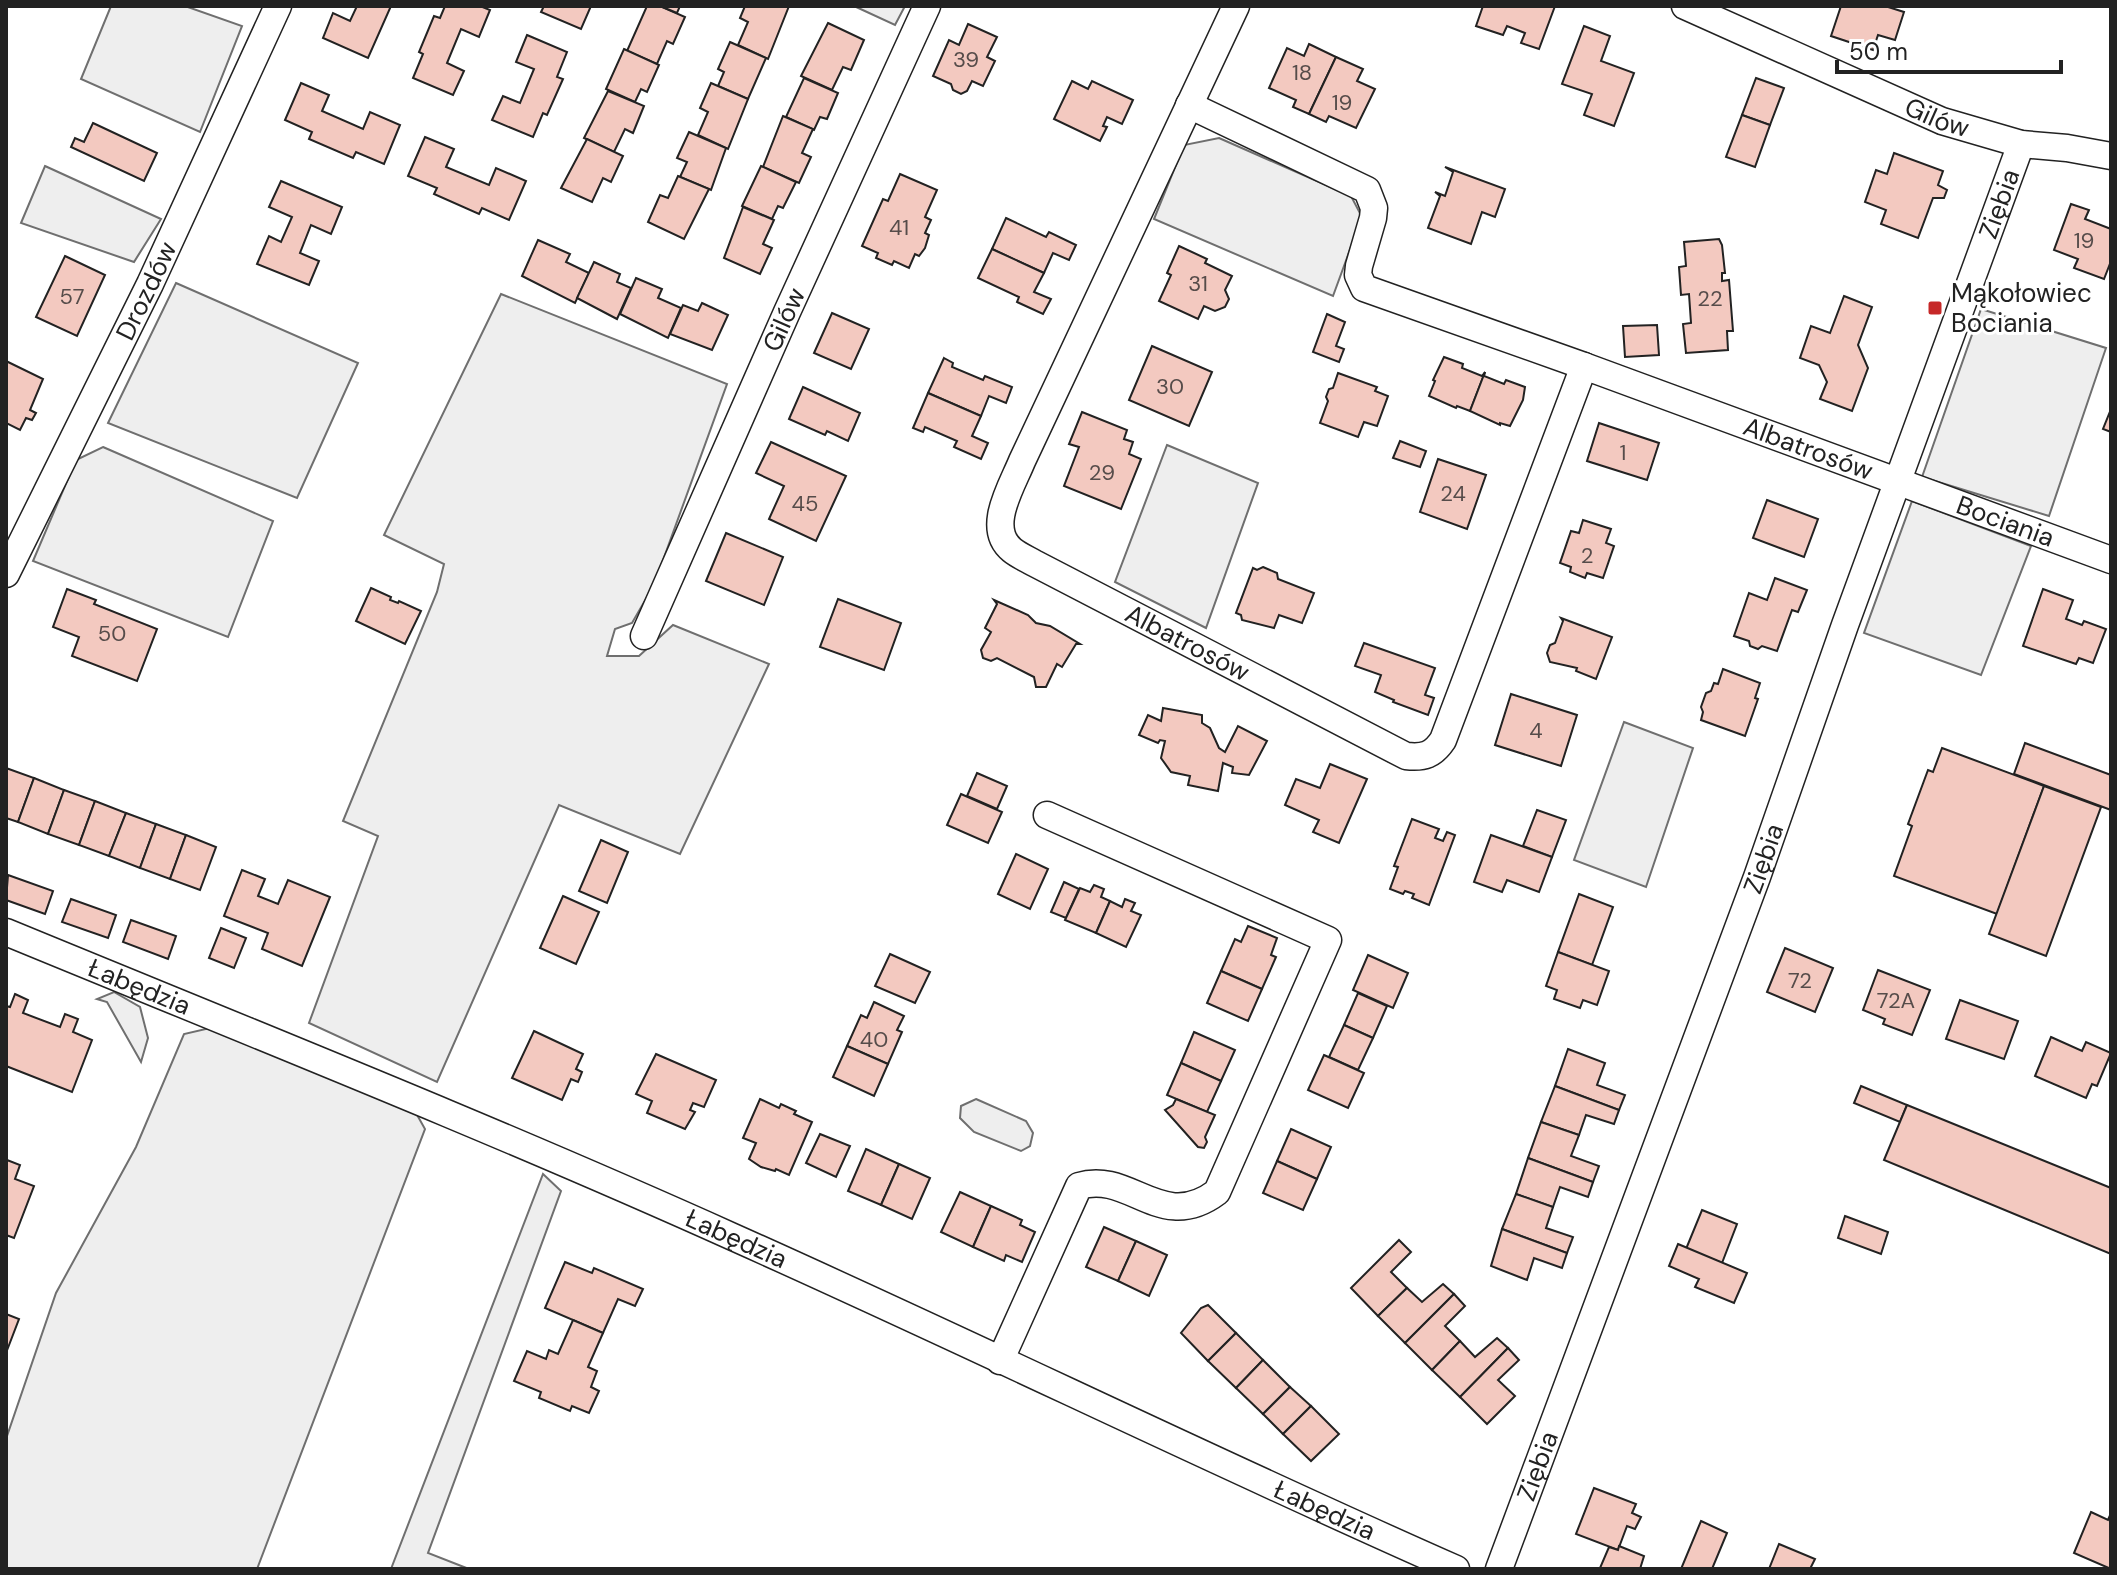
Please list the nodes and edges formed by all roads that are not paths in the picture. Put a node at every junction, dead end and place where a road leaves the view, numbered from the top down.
1 (278, 6) edge
2 (927, 6) edge
3 (1236, 6) edge
4 (1685, 6) edge
5 (1189, 105) junction
6 (2021, 144) junction
7 (2111, 156) edge
8 (1584, 366) junction
9 (1898, 483) junction
10 (2111, 560) edge
11 (6, 574) edge
12 (644, 636) dead end
13 (1047, 815) dead end
14 (6, 932) edge
15 (1000, 1361) junction
16 (1456, 1569) edge
17 (1499, 1569) edge

1 - 11 street, Drozdów
2 - 12 street, Gilów
3 - 5 street, Albatrosów
4 - 6 street, Gilów
5 - 8 street, Albatrosów
5 - 8 street, Albatrosów
6 - 7 street, Gilów
6 - 9 street, Ziębia
8 - 9 street, Albatrosów
9 - 10 street, Bociania
9 - 17 street, Ziębia
13 - 15 street
14 - 15 street, Łabędzia
15 - 16 street, Łabędzia

